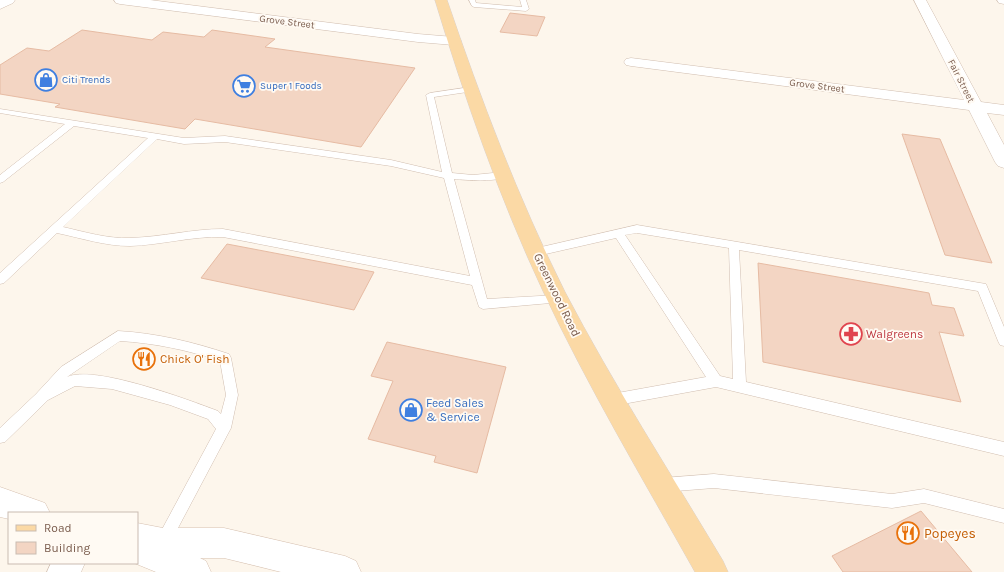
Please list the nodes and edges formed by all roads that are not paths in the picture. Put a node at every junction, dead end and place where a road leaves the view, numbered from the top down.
1 (9, 0) edge
2 (120, 0) edge
3 (441, 0) edge
4 (472, 0) edge
5 (523, 0) edge
6 (920, 0) edge
7 (0, 5) edge
8 (454, 41) junction
9 (631, 62) dead end
10 (471, 89) junction
11 (974, 106) junction
12 (1004, 110) edge
13 (0, 111) edge
14 (72, 124) junction
15 (154, 137) junction
16 (1004, 162) edge
17 (503, 175) junction
18 (448, 176) junction
19 (0, 180) edge
20 (55, 229) junction
21 (618, 233) junction
22 (734, 245) junction
23 (537, 252) junction
24 (0, 280) edge
25 (476, 282) junction
26 (558, 299) junction
27 (1004, 341) edge
28 (716, 381) junction
29 (740, 387) junction
30 (41, 398) junction
31 (612, 400) junction
32 (224, 428) junction
33 (0, 438) edge
34 (1004, 449) edge
35 (663, 485) junction
36 (0, 502) edge
37 (32, 512) edge
38 (1004, 516) edge
39 (146, 543) edge
40 (195, 572) edge
41 (345, 572) edge
42 (712, 572) edge

1 - 7 street
2 - 8 street, Grove Street
3 - 8 main road, Greenwood Road
4 - 5 lane
6 - 11 street, Fair Street
8 - 10 main road, Greenwood Road
9 - 11 street, Grove Street
10 - 17 main road, Greenwood Road
10 - 18 lane
11 - 12 street, Grove Street
11 - 16 street, Fair Street
13 - 14 lane
14 - 15 lane
14 - 19 lane
15 - 18 lane
15 - 20 lane
17 - 18 lane
17 - 23 main road, Greenwood Road
18 - 25 lane
20 - 24 lane
20 - 25 lane
21 - 22 lane
21 - 23 lane
21 - 28 lane
22 - 27 lane
22 - 29 lane
23 - 26 main road, Greenwood Road
25 - 26 lane
26 - 31 main road, Greenwood Road
28 - 29 lane
28 - 31 lane
29 - 34 lane
30 - 32 lane
30 - 32 lane
30 - 33 lane
31 - 35 main road, Greenwood Road
32 - 39 lane
35 - 38 lane
35 - 42 main road, Greenwood Road
36 - 37 street
39 - 40 street
39 - 41 street

